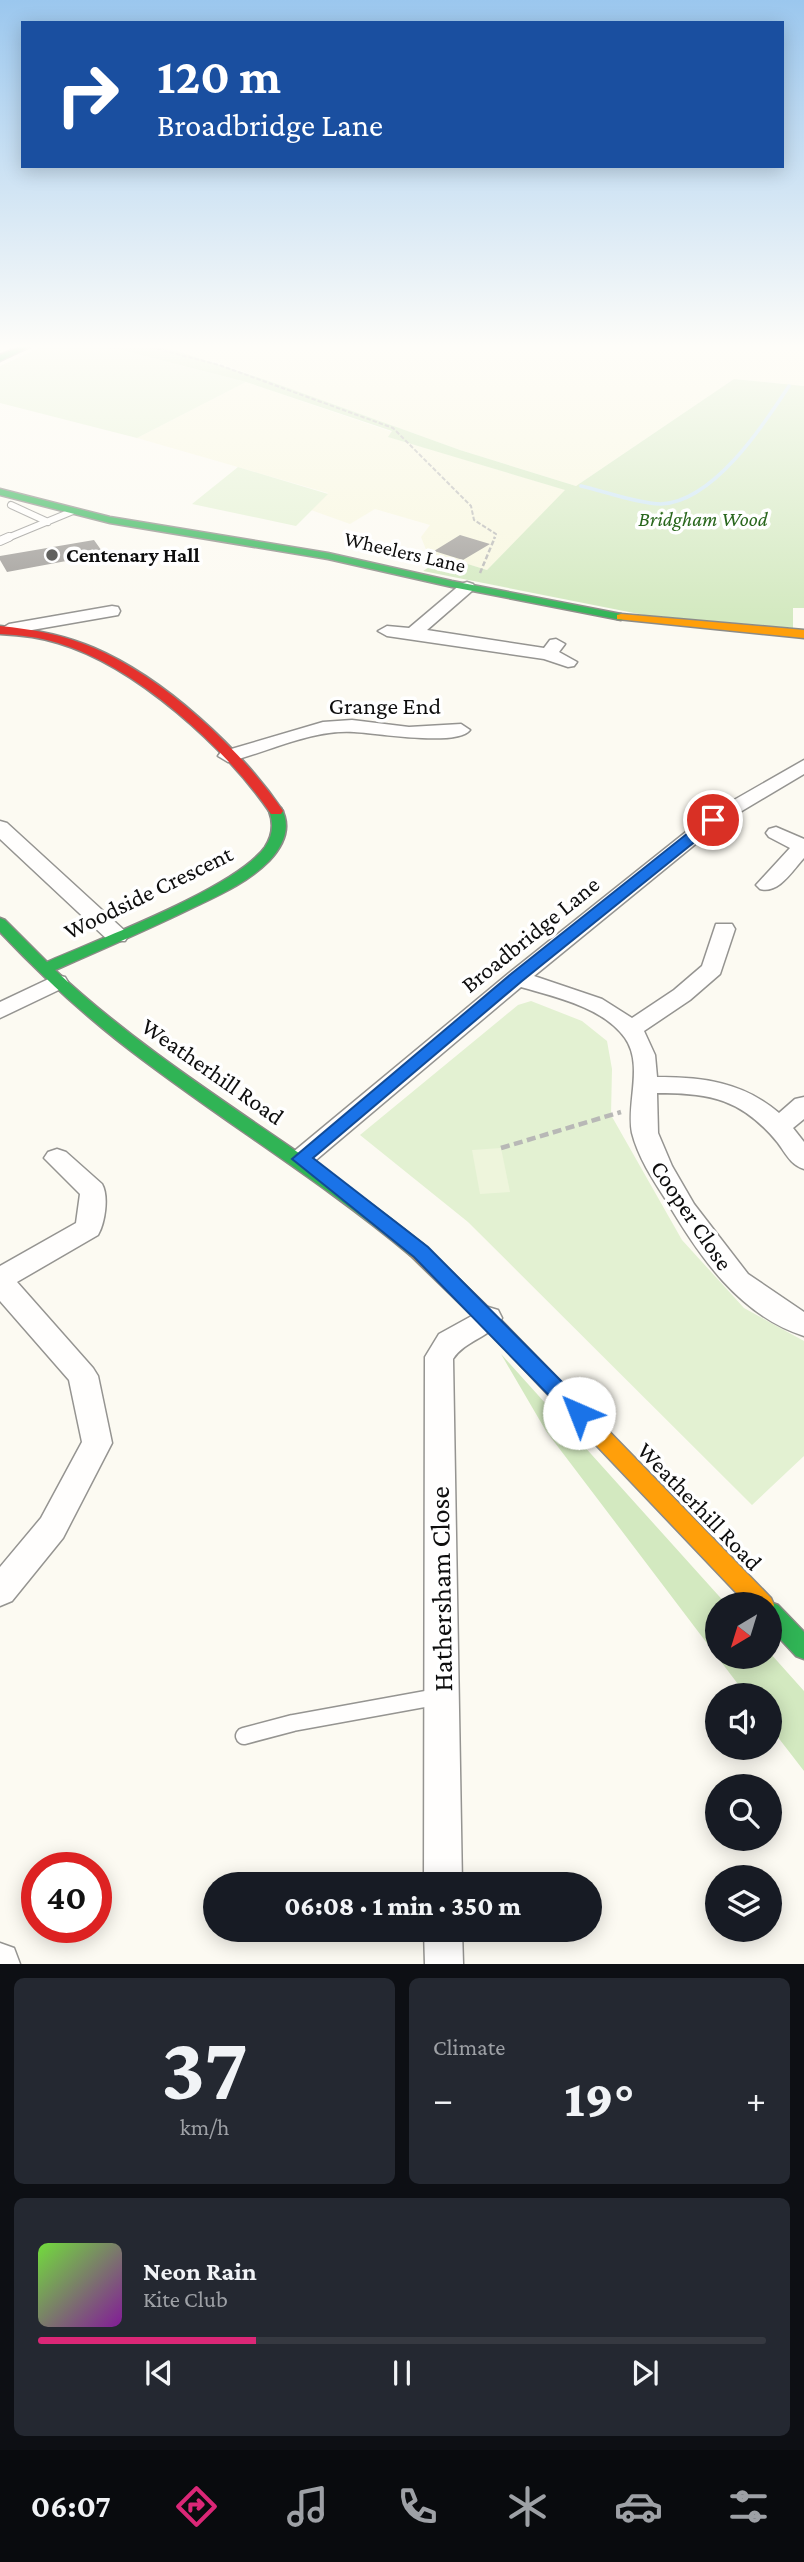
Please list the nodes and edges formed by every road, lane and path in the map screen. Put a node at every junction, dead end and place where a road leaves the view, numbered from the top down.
1 (403, 436) edge
2 (0, 492) edge
3 (12, 505) dead end
4 (73, 511) junction
5 (48, 522) junction
6 (0, 541) edge
7 (467, 587) junction
8 (112, 611) dead end
9 (5, 630) edge
10 (387, 631) dead end
11 (413, 634) junction
12 (804, 634) edge
13 (552, 649) joint
14 (568, 662) dead end
15 (461, 730) dead end
16 (228, 756) junction
17 (804, 766) edge
18 (0, 827) edge
19 (776, 833) dead end
20 (804, 847) edge
21 (766, 885) dead end
22 (0, 923) edge
23 (724, 929) dead end
24 (117, 936) junction
25 (50, 976) junction
26 (517, 978) junction
27 (0, 1011) edge
28 (631, 1029) junction
29 (645, 1095) junction
30 (804, 1105) edge
31 (779, 1125) junction
32 (501, 1148) dead end
33 (57, 1158) dead end
34 (301, 1159) junction
35 (804, 1160) edge
36 (0, 1280) edge
37 (488, 1318) junction
38 (804, 1325) edge
39 (0, 1591) edge
40 (751, 1592) edge
41 (782, 1625) edge
42 (804, 1648) edge
43 (443, 1696) junction
44 (244, 1736) dead end
45 (443, 1872) edge
46 (443, 1942) edge
47 (444, 1964) edge

1 - 7 path
2 - 4 street, Wheelers Lane
3 - 5 lane
4 - 5 lane
4 - 7 street, Wheelers Lane
5 - 6 lane
7 - 11 street
7 - 12 street, Wheelers Lane
8 - 9 street, Woodside Crescent
9 - 16 street, Woodside Crescent
10 - 11 street
11 - 13 street
13 - 14 street
15 - 16 street, Grange End
16 - 24 street, Woodside Crescent
17 - 26 street, Broadbridge Lane
18 - 24 street
19 - 20 street
20 - 21 street
22 - 25 street, Weatherhill Road
23 - 28 street
24 - 25 street, Woodside Crescent
25 - 27 street
25 - 34 street, Weatherhill Road
26 - 28 street
26 - 34 street, Broadbridge Lane
28 - 29 street, Cooper Close
29 - 31 street
29 - 32 path
29 - 38 street, Cooper Close
30 - 31 street
31 - 35 street
33 - 36 street
34 - 37 street, Weatherhill Road
36 - 39 street
37 - 40 street, Weatherhill Road
37 - 43 street, Hathersham Close
41 - 42 street
43 - 44 lane
43 - 45 street, Hathersham Close
46 - 47 street

